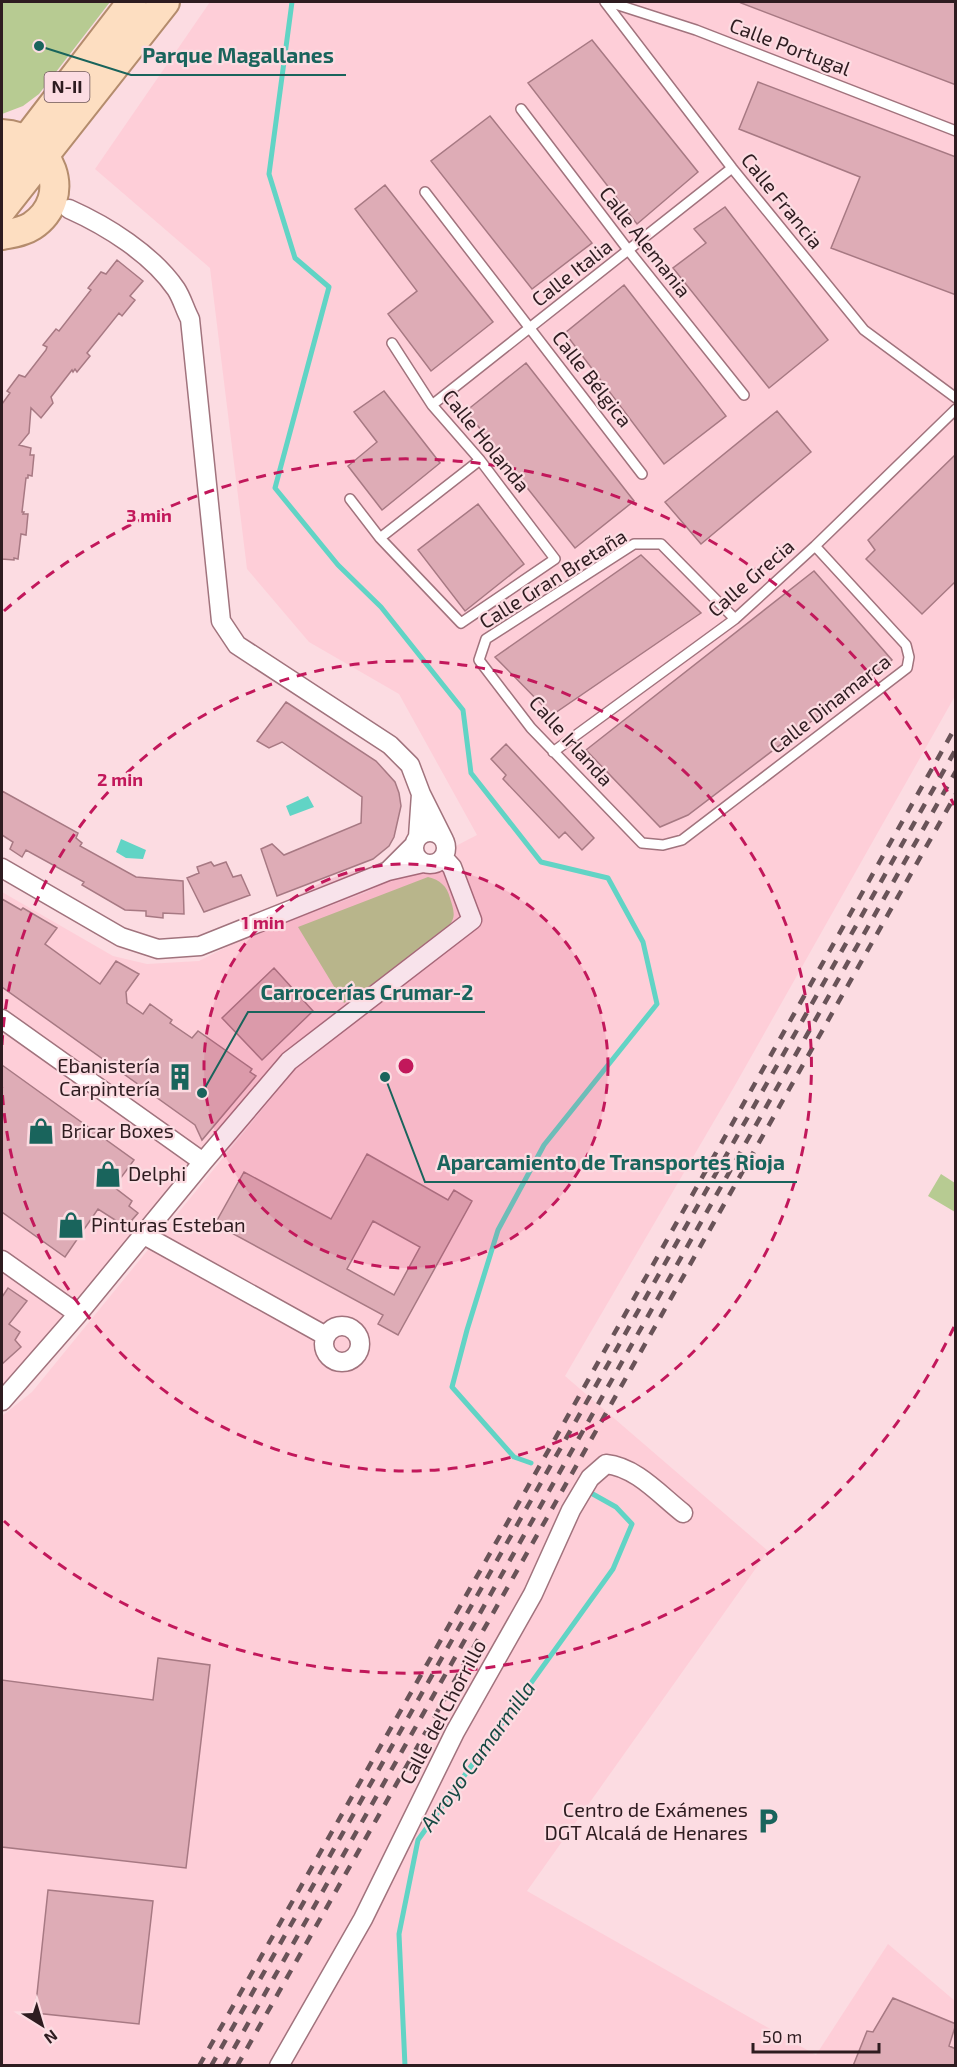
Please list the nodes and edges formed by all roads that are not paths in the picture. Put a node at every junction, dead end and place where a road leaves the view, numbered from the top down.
1 (132, 2) edge
2 (165, 2) edge
3 (607, 2) edge
4 (521, 109) dead end
5 (956, 131) edge
6 (24, 143) edge
7 (732, 168) junction
8 (2, 171) edge
9 (425, 192) dead end
10 (69, 208) dead end
11 (2, 209) edge
12 (2, 235) edge
13 (629, 251) junction
14 (530, 328) junction
15 (393, 343) dead end
16 (744, 395) dead end
17 (956, 398) edge
18 (432, 405) junction
19 (956, 409) edge
20 (480, 460) junction
21 (642, 474) dead end
22 (350, 499) dead end
23 (380, 538) junction
24 (815, 546) junction
25 (735, 619) junction
26 (479, 660) joint
27 (553, 752) junction
28 (421, 794) junction
29 (416, 841) junction
30 (642, 843) joint
31 (443, 849) junction
32 (423, 862) junction
33 (2, 868) edge
34 (388, 871) junction
35 (2, 1019) edge
36 (203, 1162) junction
37 (144, 1235) junction
38 (2, 1260) edge
39 (78, 1314) junction
40 (326, 1336) dead end
41 (2, 1401) edge
42 (683, 1513) dead end
43 (279, 2066) edge

1 - 6 main road, N-II
2 - 6 main road, N-II
3 - 5 lane, Calle Portugal
3 - 7 lane, Calle Francia
4 - 13 lane, Calle Alemania
6 - 8 main road, N-II
6 - 11 main road, N-II
6 - 12 main road
7 - 13 lane, Calle Italia
7 - 17 lane, Calle Francia
9 - 14 lane, Calle Bélgica
10 - 28 street
13 - 14 lane, Calle Italia
13 - 16 lane, Calle Alemania
14 - 18 lane, Calle Italia
14 - 21 lane, Calle Bélgica
15 - 18 lane, Calle Holanda
18 - 20 lane, Calle Holanda
19 - 24 lane, Calle Grecia
20 - 23 lane
20 - 23 lane, Calle Holanda
22 - 23 lane
24 - 25 lane, Calle Grecia
24 - 30 lane, Calle Dinamarca
25 - 26 lane, Calle Gran Bretaña
25 - 27 lane, Calle Grecia
26 - 27 lane, Calle Irlanda
27 - 30 lane, Calle Irlanda
28 - 29 street
28 - 31 street
29 - 31 street
29 - 32 street
29 - 34 street
31 - 32 street
31 - 36 street
32 - 34 street
33 - 34 street
35 - 36 street
36 - 37 street
37 - 39 street
37 - 40 street
38 - 39 street
39 - 41 street
42 - 43 street, Calle del Chorrillo

